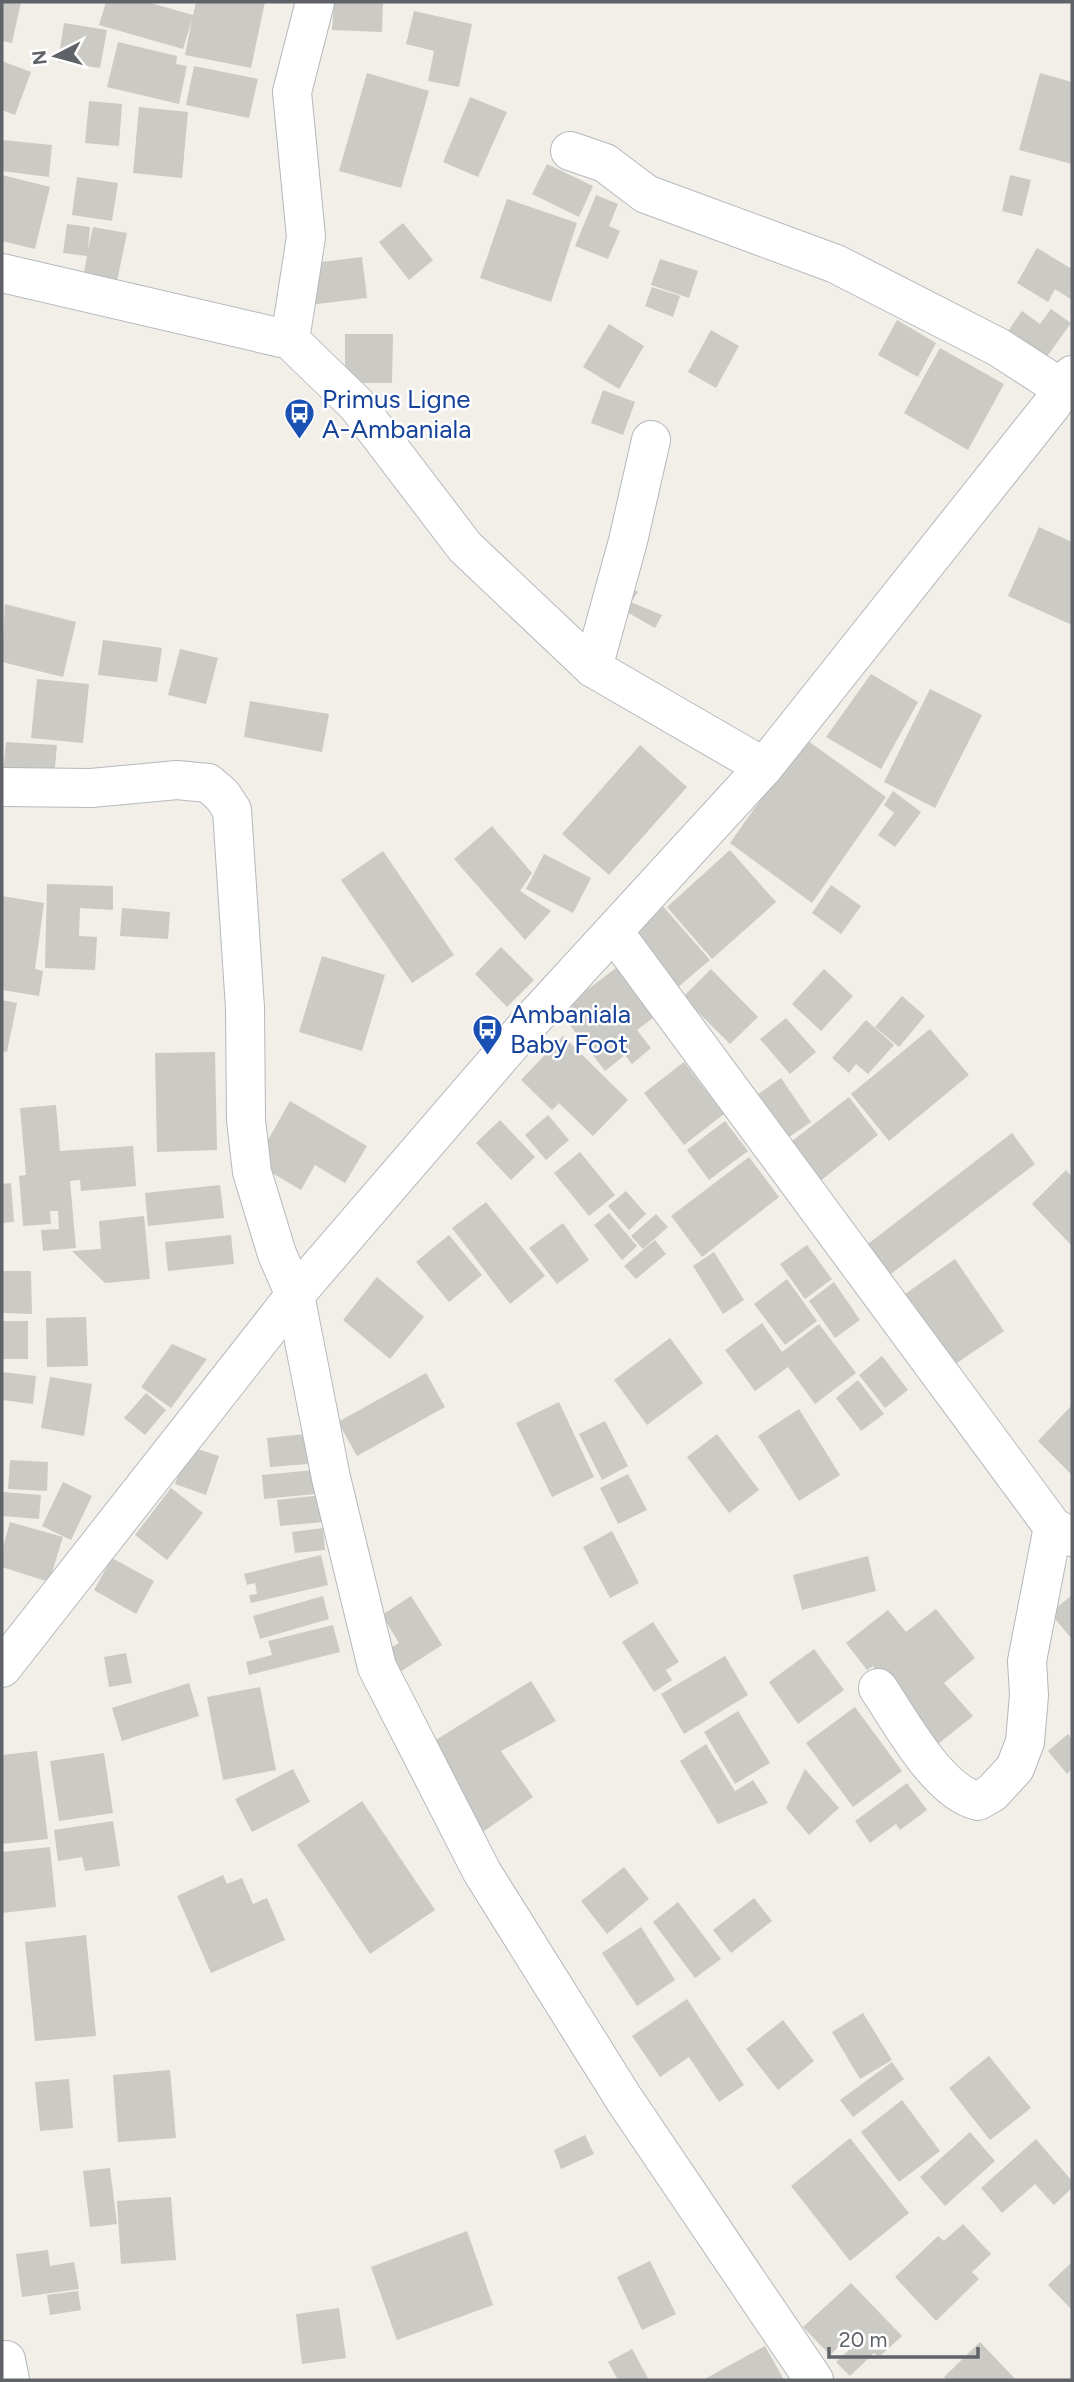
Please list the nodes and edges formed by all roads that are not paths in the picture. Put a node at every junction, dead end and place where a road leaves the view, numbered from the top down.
1 (315, 2) edge
2 (570, 151) dead end
3 (2, 273) edge
4 (290, 340) junction
5 (1065, 396) edge
6 (651, 440) dead end
7 (593, 668) junction
8 (764, 767) junction
9 (2, 787) edge
10 (614, 932) junction
11 (295, 1296) junction
12 (1063, 1532) edge
13 (2, 1668) edge
14 (877, 1688) dead end
15 (2, 2360) edge
16 (10, 2380) edge
17 (814, 2380) edge

1 - 4 street
2 - 5 street
3 - 4 street
4 - 7 street
5 - 8 street
6 - 7 street
7 - 8 street
8 - 10 street
9 - 11 street
10 - 11 street
10 - 12 street
11 - 13 street
11 - 17 street
12 - 14 street
15 - 16 street

